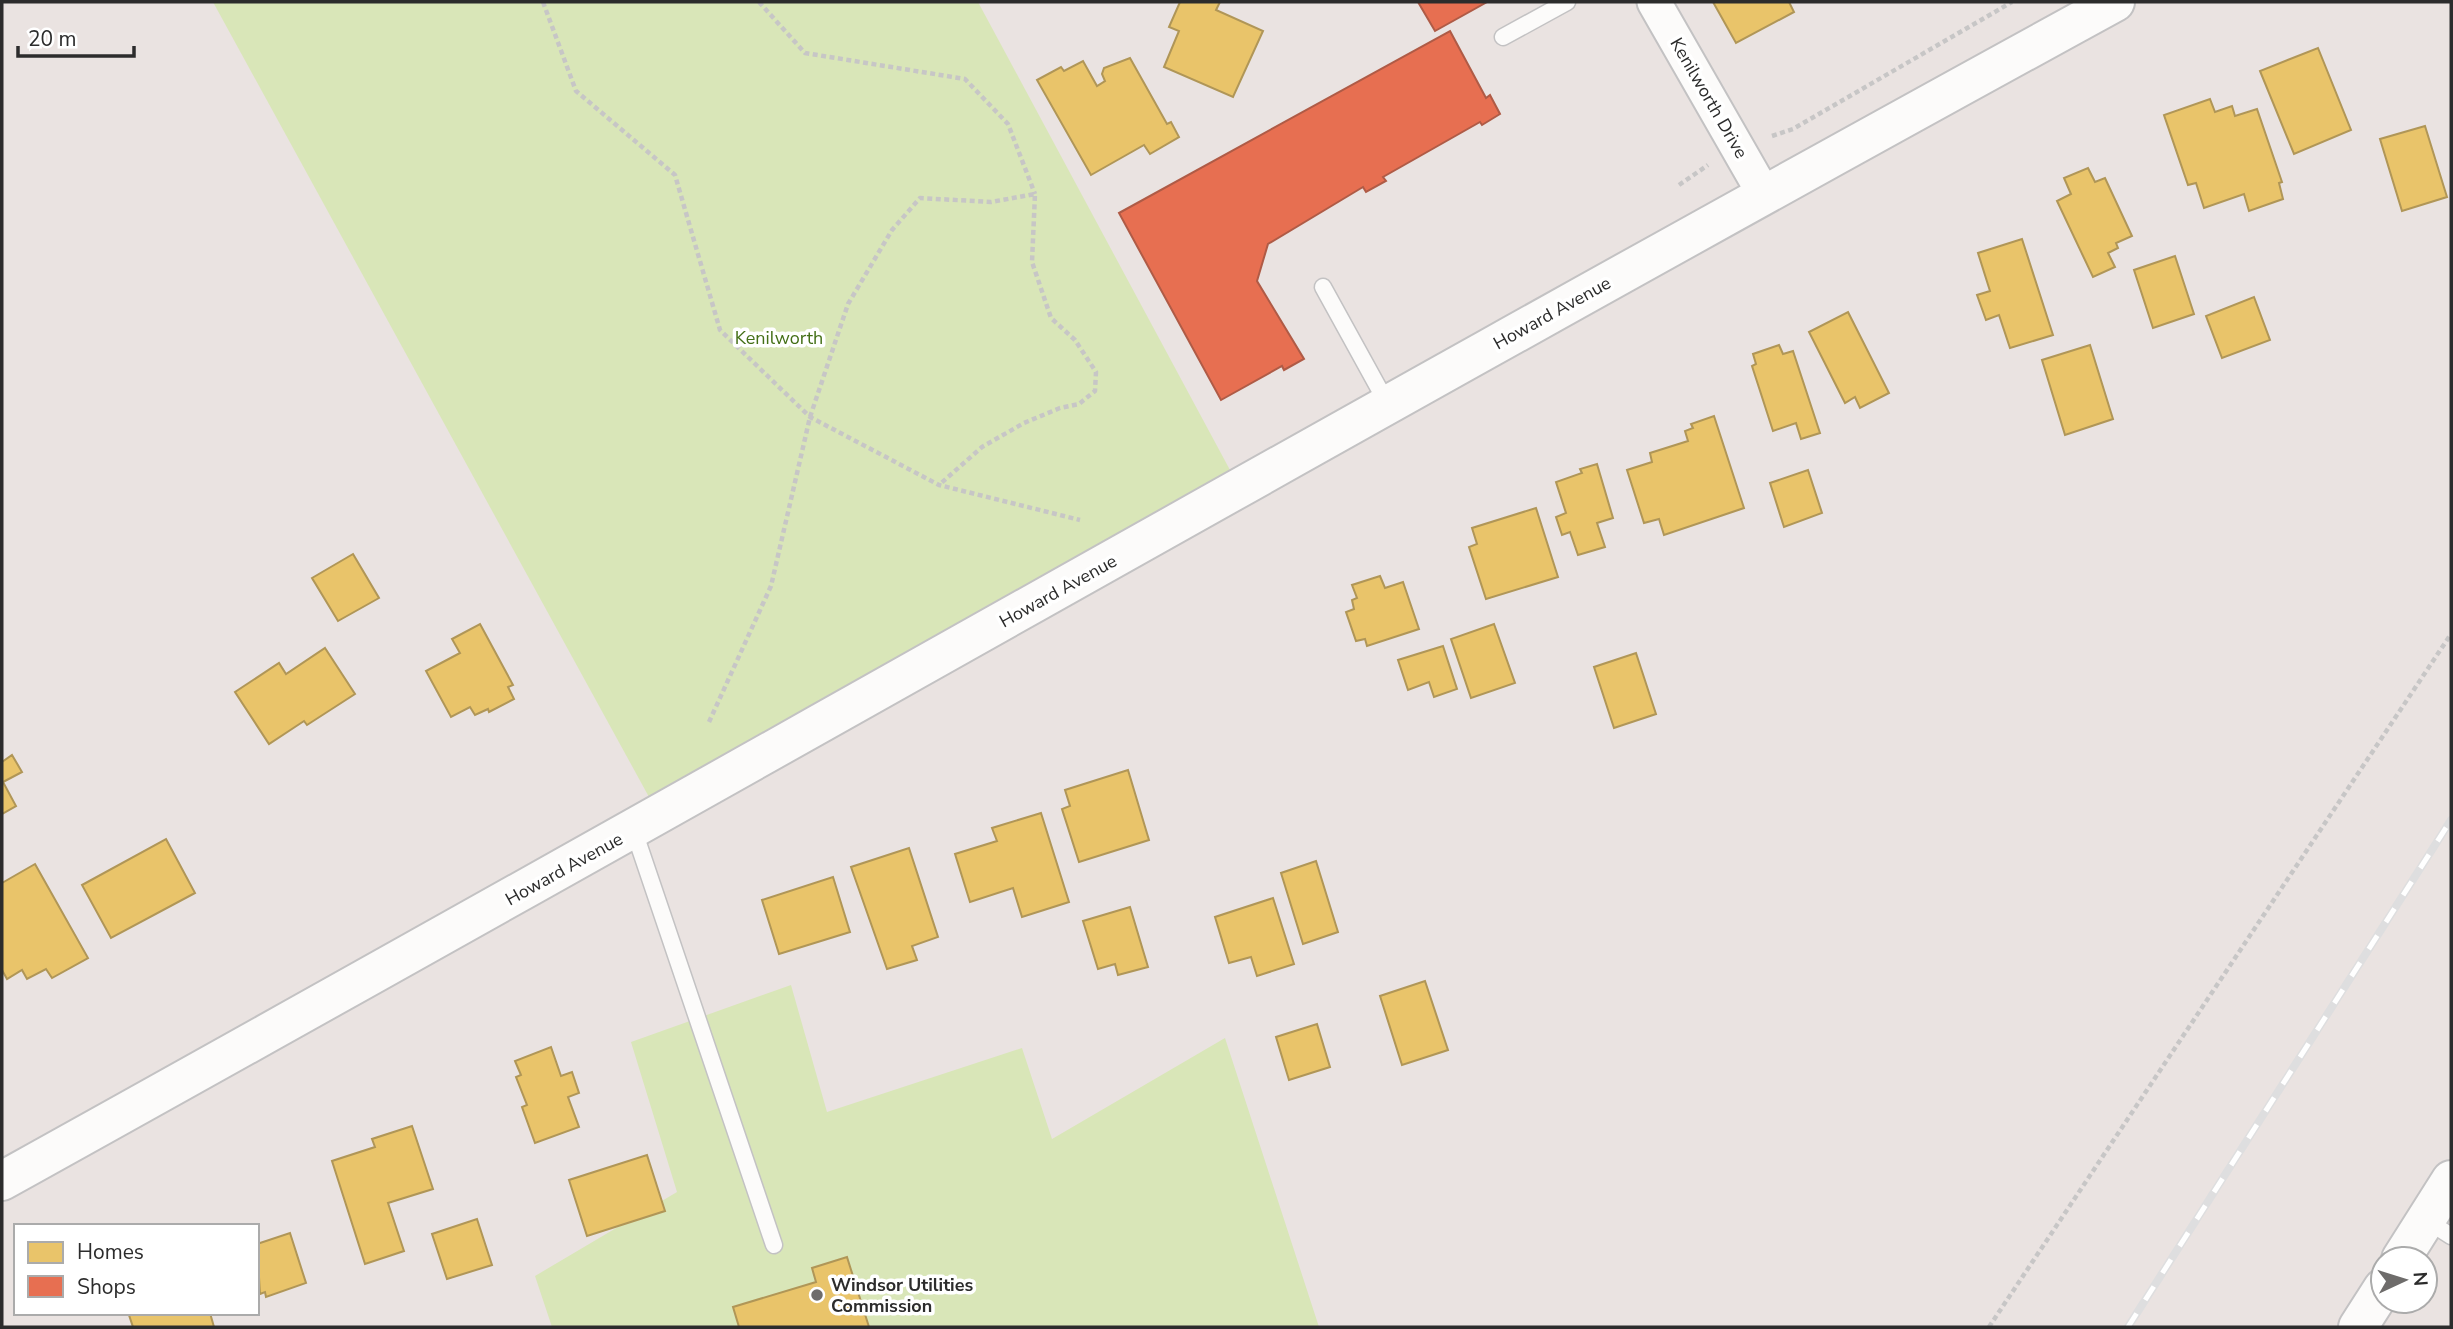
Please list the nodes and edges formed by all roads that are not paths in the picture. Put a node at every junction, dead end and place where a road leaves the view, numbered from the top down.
1 (1567, 2) edge
2 (1654, 2) edge
3 (2115, 2) edge
4 (1503, 37) dead end
5 (1764, 194) junction
6 (1323, 288) dead end
7 (1388, 405) junction
8 (634, 831) junction
9 (2451, 1180) edge
10 (2, 1181) edge
11 (2439, 1228) edge
12 (774, 1245) dead end
13 (2418, 1245) edge

1 - 4 lane
2 - 5 street, Kenilworth Drive
3 - 5 street, Howard Avenue
5 - 7 street, Howard Avenue
6 - 7 lane
7 - 8 street, Howard Avenue
8 - 10 street, Howard Avenue
8 - 12 lane
9 - 11 street
11 - 13 street

